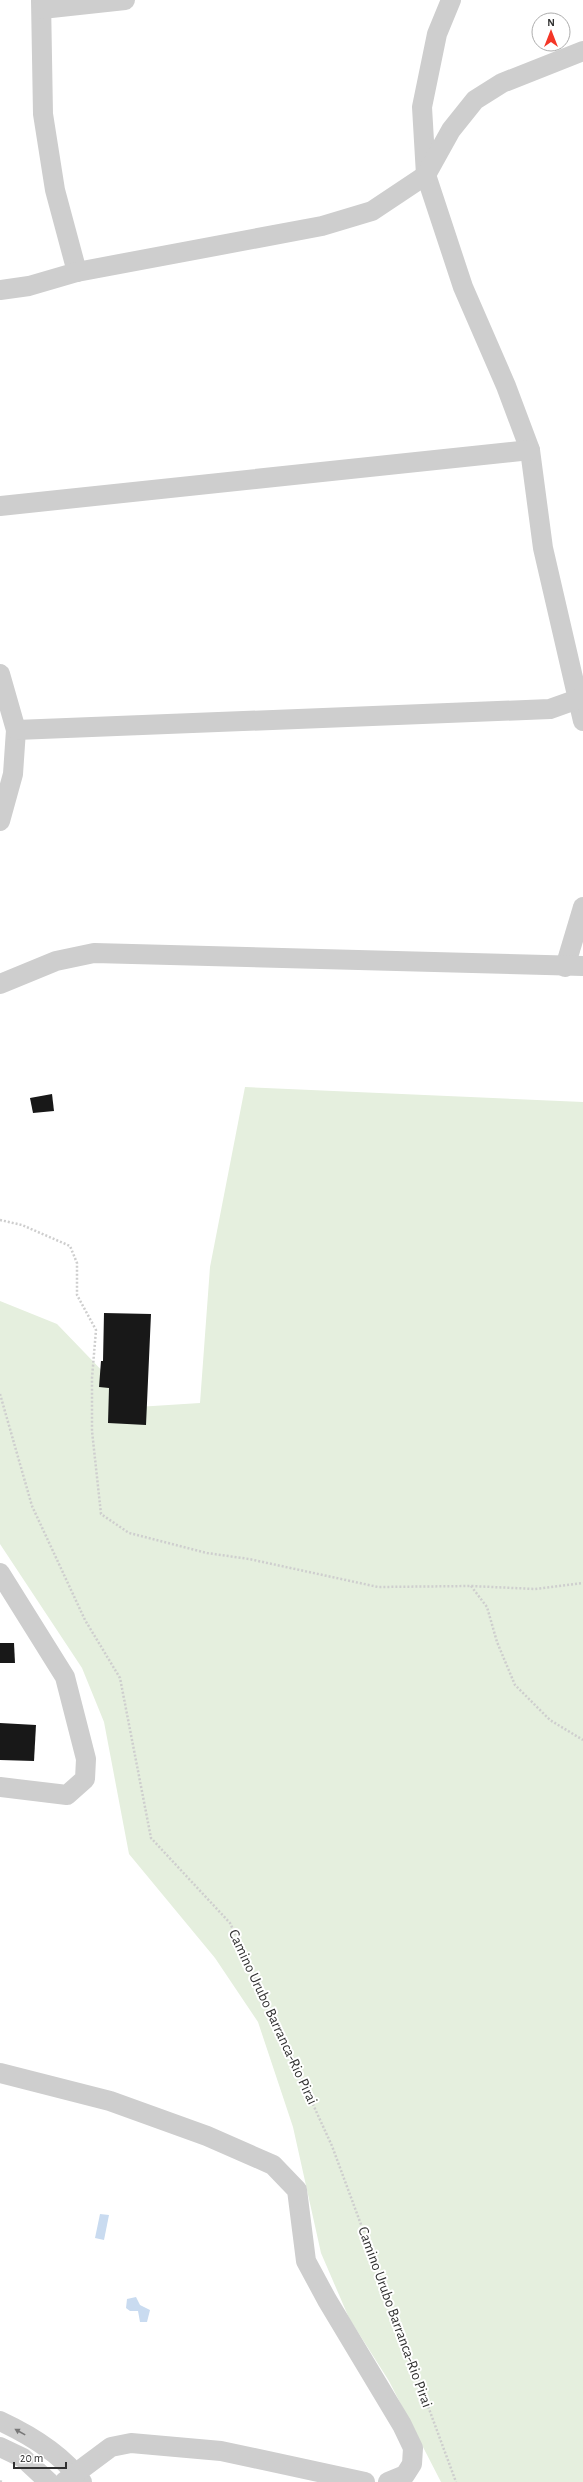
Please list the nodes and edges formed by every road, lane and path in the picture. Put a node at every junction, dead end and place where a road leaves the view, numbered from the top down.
1 (125, 0) edge
2 (451, 0) edge
3 (41, 5) edge
4 (583, 51) edge
5 (426, 175) junction
6 (76, 272) junction
7 (0, 290) edge
8 (530, 450) junction
9 (0, 506) edge
10 (0, 674) edge
11 (578, 699) junction
12 (583, 721) edge
13 (16, 730) junction
14 (0, 821) edge
15 (583, 907) edge
16 (574, 967) edge
17 (0, 984) edge
18 (0, 1220) edge
19 (0, 1394) edge
20 (0, 1573) edge
21 (583, 1583) edge
22 (471, 1586) junction
23 (583, 1740) edge
24 (0, 1787) edge
25 (0, 2073) edge
26 (0, 2421) edge
27 (0, 2447) edge
28 (74, 2479) edge
29 (49, 2482) edge
30 (365, 2482) edge
31 (388, 2482) edge
32 (456, 2482) edge

1 - 3 street
2 - 5 street
3 - 6 street
4 - 5 street
5 - 6 street
5 - 8 street
6 - 7 street
8 - 9 street
8 - 11 street
10 - 13 street
11 - 12 street
11 - 13 street
13 - 14 street
15 - 16 street
16 - 17 street
18 - 22 path
19 - 32 path, Camino Urubo Barranca-Rio Pirai
20 - 24 street
21 - 22 path
22 - 23 path
25 - 31 street
28 -> 26 street
27 - 29 street
28 - 30 street

